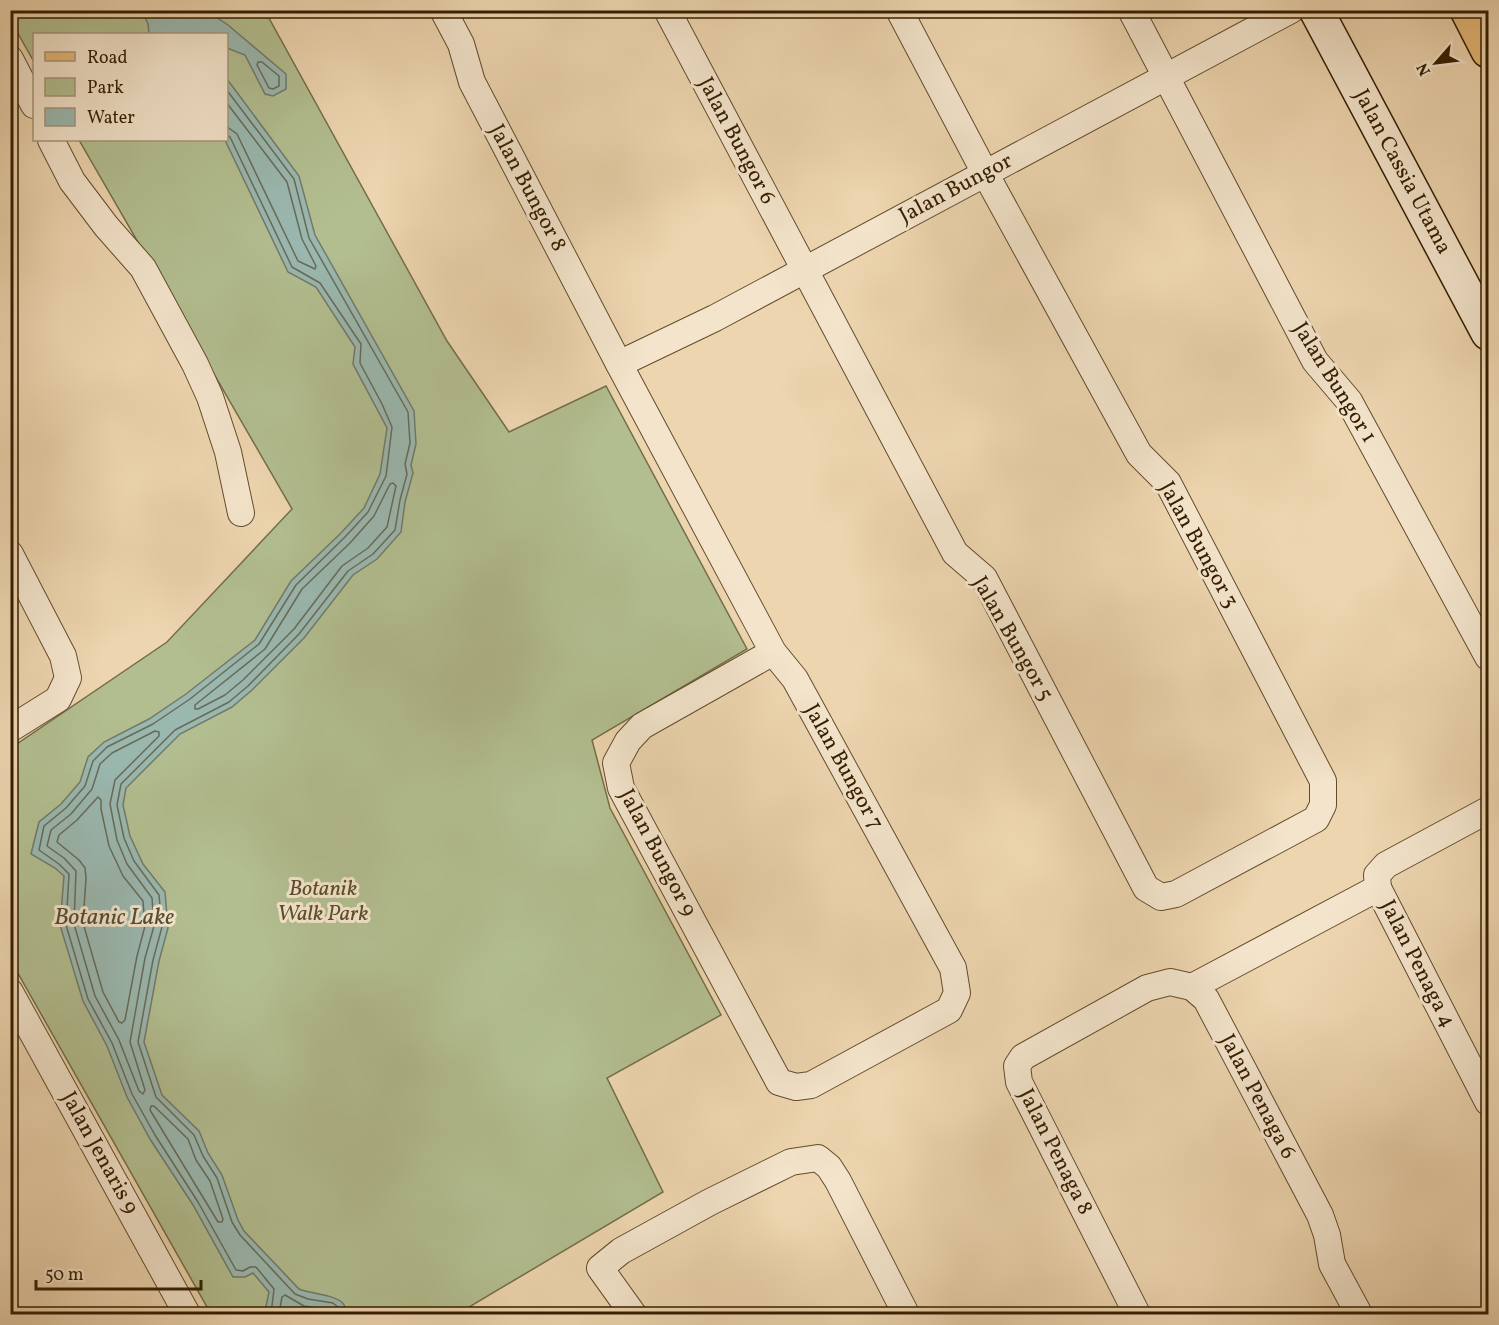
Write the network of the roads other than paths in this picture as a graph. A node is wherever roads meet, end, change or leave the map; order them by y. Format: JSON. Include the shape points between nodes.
{"nodes":[{"id":1,"x":443,"y":10,"type":"edge"},
{"id":2,"x":667,"y":10,"type":"edge"},
{"id":3,"x":899,"y":10,"type":"edge"},
{"id":4,"x":1131,"y":10,"type":"edge"},
{"id":5,"x":1291,"y":10,"type":"edge"},
{"id":6,"x":1316,"y":10,"type":"edge"},
{"id":7,"x":1467,"y":10,"type":"edge"},
{"id":8,"x":1488,"y":51,"type":"edge"},
{"id":9,"x":10,"y":58,"type":"edge"},
{"id":10,"x":1165,"y":77,"type":"junction"},
{"id":11,"x":33,"y":103,"type":"edge"},
{"id":12,"x":52,"y":141,"type":"edge"},
{"id":13,"x":985,"y":173,"type":"junction"},
{"id":14,"x":804,"y":270,"type":"junction"},
{"id":15,"x":1488,"y":333,"type":"edge"},
{"id":16,"x":619,"y":364,"type":"junction"},
{"id":17,"x":241,"y":513,"type":"dead end"},
{"id":18,"x":10,"y":554,"type":"edge"},
{"id":19,"x":773,"y":652,"type":"junction"},
{"id":20,"x":1488,"y":657,"type":"edge"},
{"id":21,"x":10,"y":729,"type":"edge"},
{"id":22,"x":1488,"y":810,"type":"edge"},
{"id":23,"x":1240,"y":860,"type":"joint"},
{"id":24,"x":1378,"y":888,"type":"junction"},
{"id":25,"x":1192,"y":987,"type":"junction"},
{"id":26,"x":10,"y":992,"type":"edge"},
{"id":27,"x":779,"y":1082,"type":"joint"},
{"id":28,"x":1488,"y":1102,"type":"edge"},
{"id":29,"x":187,"y":1314,"type":"edge"},
{"id":30,"x":633,"y":1314,"type":"edge"},
{"id":31,"x":906,"y":1314,"type":"edge"},
{"id":32,"x":1137,"y":1314,"type":"edge"},
{"id":33,"x":1359,"y":1314,"type":"edge"}],
"edges":[{"from":1,"to":16,"type":"street","name":"Jalan Bungor 8","via":[[461,44],[472,82]]},
{"from":2,"to":14,"type":"street","name":"Jalan Bungor 6"},
{"from":3,"to":13,"type":"street","name":"Jalan Bungor 3"},
{"from":4,"to":10,"type":"street","name":"Jalan Bungor 1"},
{"from":5,"to":10,"type":"street","name":"Jalan Bungor"},
{"from":6,"to":15,"type":"street","name":"Jalan Cassia Utama"},
{"from":7,"to":8,"type":"main road"},
{"from":9,"to":11,"type":"street"},
{"from":10,"to":13,"type":"street","name":"Jalan Bungor"},
{"from":10,"to":20,"type":"street","name":"Jalan Bungor 1","via":[[1315,361],[1349,401]]},
{"from":12,"to":17,"type":"street","via":[[72,181],[143,268],[195,364],[228,452]]},
{"from":13,"to":14,"type":"street","name":"Jalan Bungor"},
{"from":13,"to":23,"type":"street","name":"Jalan Bungor 3","via":[[1139,454],[1168,483],[1323,781],[1323,806],[1316,819]]},
{"from":14,"to":16,"type":"street","name":"Jalan Bungor"},
{"from":14,"to":23,"type":"street","name":"Jalan Bungor 5","via":[[955,553],[984,578],[1146,888],[1161,897],[1176,894]]},
{"from":16,"to":19,"type":"street","name":"Jalan Bungor 7"},
{"from":18,"to":21,"type":"street","via":[[63,656],[68,678],[58,699]]},
{"from":19,"to":27,"type":"street","name":"Jalan Bungor 9","via":[[642,726],[627,741],[616,763],[621,788]]},
{"from":19,"to":27,"type":"street","name":"Jalan Bungor 7","via":[[795,679],[953,968],[957,993],[949,1010],[811,1085],[796,1087]]},
{"from":22,"to":24,"type":"street","name":"Jalan Penaga 4","via":[[1386,865],[1377,875]]},
{"from":24,"to":25,"type":"street"},
{"from":24,"to":28,"type":"street","name":"Jalan Penaga 4"},
{"from":25,"to":32,"type":"street","name":"Jalan Penaga 8","via":[[1170,982],[1147,988],[1023,1057],[1017,1066],[1019,1082]]},
{"from":25,"to":33,"type":"street","name":"Jalan Penaga 6","via":[[1206,999],[1320,1215],[1332,1264]]},
{"from":26,"to":29,"type":"street","name":"Jalan Jenaris 9"},
{"from":30,"to":31,"type":"street","via":[[600,1268],[621,1251],[710,1202],[790,1162],[818,1158],[838,1181]]}]}
